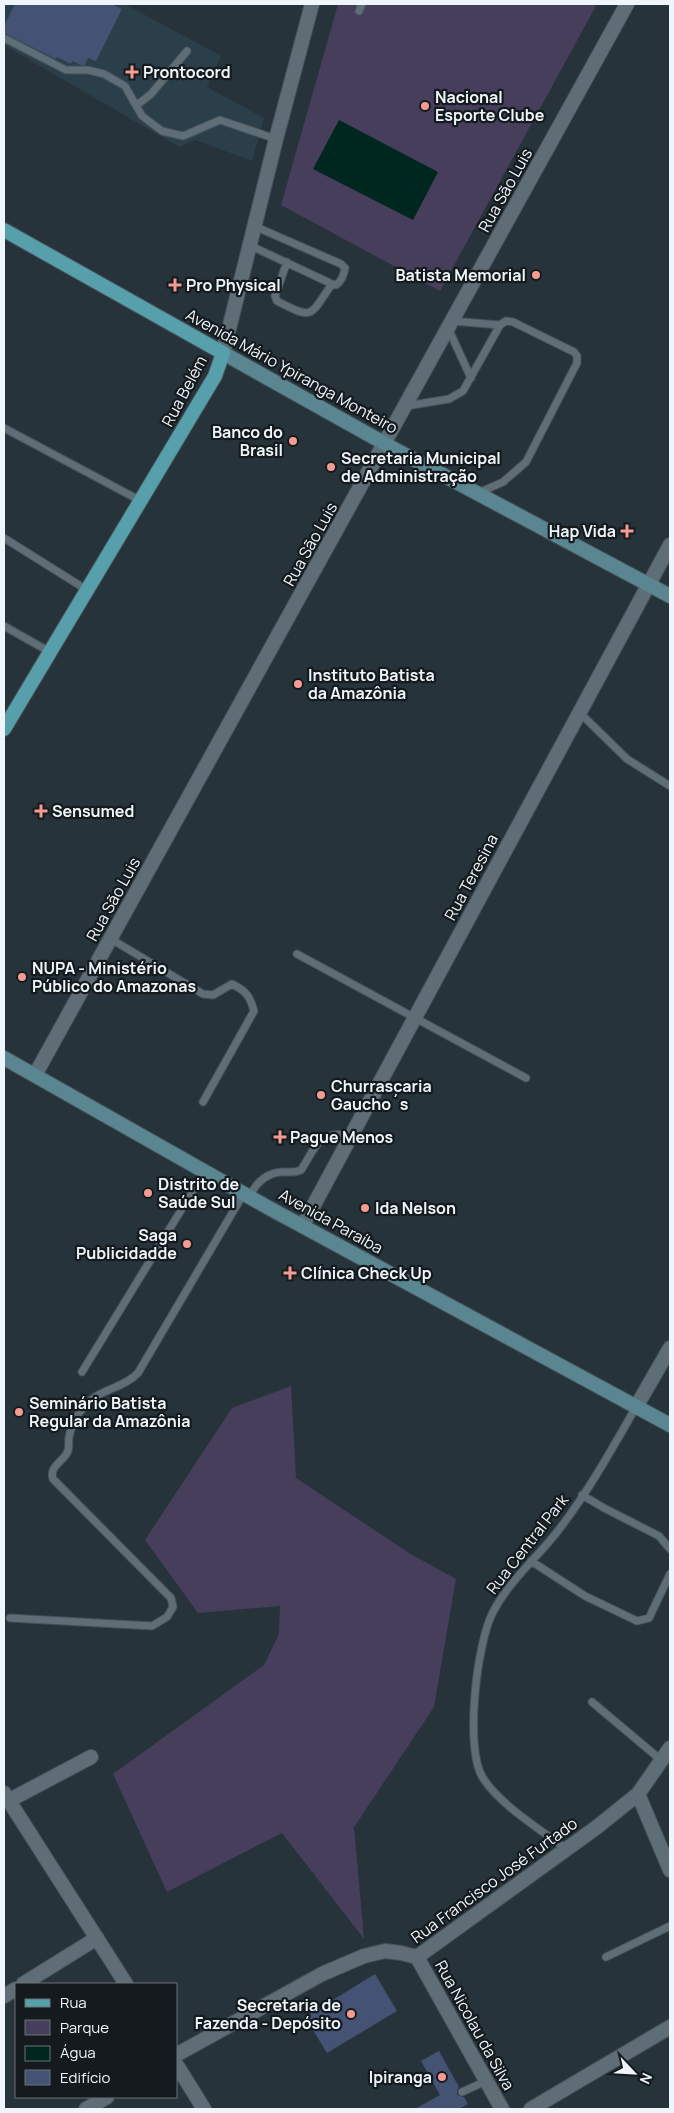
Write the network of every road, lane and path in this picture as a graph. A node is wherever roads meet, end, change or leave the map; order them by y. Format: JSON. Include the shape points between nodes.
{"nodes":[{"id":1,"x":312,"y":4,"type":"edge"},
{"id":2,"x":362,"y":4,"type":"edge"},
{"id":3,"x":623,"y":8,"type":"edge"},
{"id":4,"x":359,"y":11,"type":"dead end"},
{"id":5,"x":4,"y":38,"type":"edge"},
{"id":6,"x":187,"y":51,"type":"dead end"},
{"id":7,"x":137,"y":105,"type":"junction"},
{"id":8,"x":276,"y":139,"type":"junction"},
{"id":9,"x":254,"y":226,"type":"junction"},
{"id":10,"x":4,"y":230,"type":"edge"},
{"id":11,"x":248,"y":245,"type":"junction"},
{"id":12,"x":287,"y":262,"type":"junction"},
{"id":13,"x":332,"y":284,"type":"junction"},
{"id":14,"x":450,"y":325,"type":"junction"},
{"id":15,"x":500,"y":325,"type":"junction"},
{"id":16,"x":223,"y":353,"type":"junction"},
{"id":17,"x":471,"y":378,"type":"junction"},
{"id":18,"x":406,"y":406,"type":"junction"},
{"id":19,"x":4,"y":428,"type":"edge"},
{"id":20,"x":385,"y":444,"type":"junction"},
{"id":21,"x":477,"y":493,"type":"junction"},
{"id":22,"x":141,"y":500,"type":"junction"},
{"id":23,"x":4,"y":538,"type":"edge"},
{"id":24,"x":670,"y":545,"type":"edge"},
{"id":25,"x":649,"y":585,"type":"junction"},
{"id":26,"x":87,"y":590,"type":"junction"},
{"id":27,"x":670,"y":596,"type":"edge"},
{"id":28,"x":4,"y":626,"type":"edge"},
{"id":29,"x":50,"y":652,"type":"junction"},
{"id":30,"x":580,"y":713,"type":"junction"},
{"id":31,"x":4,"y":728,"type":"edge"},
{"id":32,"x":670,"y":786,"type":"edge"},
{"id":33,"x":111,"y":939,"type":"junction"},
{"id":34,"x":298,"y":954,"type":"dead end"},
{"id":35,"x":415,"y":1018,"type":"junction"},
{"id":36,"x":4,"y":1058,"type":"edge"},
{"id":37,"x":35,"y":1075,"type":"junction"},
{"id":38,"x":526,"y":1078,"type":"dead end"},
{"id":39,"x":203,"y":1102,"type":"dead end"},
{"id":40,"x":352,"y":1136,"type":"junction"},
{"id":41,"x":205,"y":1171,"type":"junction"},
{"id":42,"x":247,"y":1194,"type":"junction"},
{"id":43,"x":303,"y":1226,"type":"junction"},
{"id":44,"x":668,"y":1356,"type":"edge"},
{"id":45,"x":82,"y":1372,"type":"dead end"},
{"id":46,"x":636,"y":1408,"type":"junction"},
{"id":47,"x":670,"y":1425,"type":"edge"},
{"id":48,"x":582,"y":1495,"type":"junction"},
{"id":49,"x":670,"y":1550,"type":"edge"},
{"id":50,"x":531,"y":1561,"type":"junction"},
{"id":51,"x":670,"y":1574,"type":"edge"},
{"id":52,"x":10,"y":1618,"type":"dead end"},
{"id":53,"x":592,"y":1702,"type":"dead end"},
{"id":54,"x":670,"y":1748,"type":"edge"},
{"id":55,"x":91,"y":1758,"type":"dead end"},
{"id":56,"x":661,"y":1760,"type":"junction"},
{"id":57,"x":638,"y":1794,"type":"junction"},
{"id":58,"x":6,"y":1797,"type":"edge"},
{"id":59,"x":566,"y":1849,"type":"junction"},
{"id":60,"x":670,"y":1870,"type":"edge"},
{"id":61,"x":670,"y":1926,"type":"edge"},
{"id":62,"x":97,"y":1938,"type":"junction"},
{"id":63,"x":417,"y":1957,"type":"junction"},
{"id":64,"x":606,"y":1957,"type":"dead end"},
{"id":65,"x":25,"y":1983,"type":"edge"},
{"id":66,"x":125,"y":1983,"type":"edge"},
{"id":67,"x":15,"y":1989,"type":"edge"},
{"id":68,"x":4,"y":1996,"type":"edge"},
{"id":69,"x":670,"y":2026,"type":"edge"},
{"id":70,"x":178,"y":2054,"type":"edge"},
{"id":71,"x":178,"y":2067,"type":"edge"},
{"id":72,"x":486,"y":2080,"type":"junction"},
{"id":73,"x":462,"y":2092,"type":"dead end"},
{"id":74,"x":104,"y":2098,"type":"edge"},
{"id":75,"x":86,"y":2109,"type":"edge"},
{"id":76,"x":204,"y":2109,"type":"edge"},
{"id":77,"x":502,"y":2109,"type":"edge"},
{"id":78,"x":530,"y":2109,"type":"edge"}],
"edges":[{"from":1,"to":8,"type":"street","name":"Rua Belém"},
{"from":2,"to":4,"type":"lane"},
{"from":3,"to":14,"type":"street","name":"Rua São Luis"},
{"from":5,"to":7,"type":"lane","via":[[66,70],[104,74],[125,86]]},
{"from":6,"to":7,"type":"lane","via":[[151,94]]},
{"from":7,"to":8,"type":"lane","via":[[142,116],[162,131],[183,136],[220,120]]},
{"from":8,"to":9,"type":"street","name":"Rua Belém"},
{"from":9,"to":11,"type":"street","name":"Rua Belém"},
{"from":9,"to":13,"type":"lane","via":[[342,264],[345,268],[340,282]]},
{"from":10,"to":16,"type":"main road","name":"Avenida Mário Ypiranga Monteiro"},
{"from":11,"to":12,"type":"lane"},
{"from":11,"to":16,"type":"street","name":"Rua Belém"},
{"from":12,"to":13,"type":"lane"},
{"from":12,"to":13,"type":"lane","via":[[275,296],[277,301],[302,314],[314,310]]},
{"from":14,"to":15,"type":"lane"},
{"from":14,"to":17,"type":"lane"},
{"from":14,"to":18,"type":"street","name":"Rua São Luis"},
{"from":15,"to":17,"type":"lane"},
{"from":15,"to":21,"type":"lane","via":[[506,321],[513,322],[565,347],[574,352],[577,363],[526,462],[503,482]]},
{"from":16,"to":20,"type":"main road","name":"Avenida Mário Ypiranga Monteiro"},
{"from":16,"to":22,"type":"main road","name":"Rua Belém","via":[[215,376]]},
{"from":17,"to":18,"type":"lane","via":[[463,391],[449,399]]},
{"from":18,"to":20,"type":"street","name":"Rua São Luis"},
{"from":19,"to":22,"type":"lane"},
{"from":20,"to":21,"type":"main road","name":"Avenida Mário Ypiranga Monteiro"},
{"from":20,"to":33,"type":"street","name":"Rua São Luis"},
{"from":21,"to":25,"type":"main road","name":"Avenida Mário Ypiranga Monteiro"},
{"from":22,"to":26,"type":"main road","name":"Rua Belém"},
{"from":23,"to":26,"type":"lane"},
{"from":24,"to":25,"type":"street","name":"Rua Teresina"},
{"from":25,"to":27,"type":"main road","name":"Avenida Mário Ypiranga Monteiro"},
{"from":25,"to":30,"type":"street","name":"Rua Teresina"},
{"from":26,"to":29,"type":"main road","name":"Rua Belém"},
{"from":28,"to":29,"type":"lane"},
{"from":29,"to":31,"type":"main road","name":"Rua Belém"},
{"from":30,"to":32,"type":"lane","via":[[627,759]]},
{"from":30,"to":35,"type":"street","name":"Rua Teresina"},
{"from":33,"to":37,"type":"street","name":"Rua São Luis"},
{"from":33,"to":39,"type":"lane","via":[[203,994],[213,995],[232,984],[251,998],[254,1011]]},
{"from":34,"to":35,"type":"lane"},
{"from":35,"to":38,"type":"lane"},
{"from":35,"to":40,"type":"street","name":"Rua Teresina"},
{"from":36,"to":37,"type":"main road","name":"Avenida Paraíba"},
{"from":37,"to":41,"type":"main road","name":"Avenida Paraíba"},
{"from":40,"to":42,"type":"lane","via":[[322,1139],[301,1170],[271,1174]]},
{"from":40,"to":43,"type":"street","name":"Rua Teresina"},
{"from":41,"to":42,"type":"main road","name":"Avenida Paraíba"},
{"from":41,"to":45,"type":"lane"},
{"from":42,"to":43,"type":"main road","name":"Avenida Paraíba"},
{"from":42,"to":52,"type":"lane","via":[[138,1373],[86,1404],[71,1430],[67,1454],[51,1474],[171,1598],[173,1606],[167,1617],[152,1626]]},
{"from":43,"to":46,"type":"main road","name":"Avenida Paraíba"},
{"from":44,"to":46,"type":"street"},
{"from":46,"to":47,"type":"main road","name":"Avenida Paraíba"},
{"from":46,"to":48,"type":"lane","name":"Rua Central Park"},
{"from":48,"to":49,"type":"lane","via":[[659,1536]]},
{"from":48,"to":50,"type":"lane","name":"Rua Central Park","via":[[557,1532]]},
{"from":50,"to":51,"type":"lane","via":[[585,1596],[637,1621],[650,1618]]},
{"from":50,"to":59,"type":"lane","name":"Rua Central Park","via":[[504,1593],[484,1636],[477,1672],[472,1742],[481,1776],[494,1793]]},
{"from":53,"to":56,"type":"lane"},
{"from":54,"to":56,"type":"street","name":"Rua Francisco José Furtado"},
{"from":55,"to":58,"type":"street"},
{"from":56,"to":57,"type":"street","name":"Rua Francisco José Furtado"},
{"from":57,"to":59,"type":"street","name":"Rua Francisco José Furtado"},
{"from":57,"to":60,"type":"street"},
{"from":58,"to":62,"type":"street"},
{"from":59,"to":63,"type":"street","name":"Rua Francisco José Furtado"},
{"from":61,"to":64,"type":"lane"},
{"from":62,"to":65,"type":"street"},
{"from":62,"to":66,"type":"street"},
{"from":63,"to":70,"type":"street","name":"Rua Francisco José Furtado","via":[[385,1951],[364,1956],[322,1974]]},
{"from":63,"to":72,"type":"street","name":"Rua Nicolau da Silva"},
{"from":67,"to":68,"type":"street"},
{"from":69,"to":78,"type":"street"},
{"from":71,"to":76,"type":"street"},
{"from":72,"to":73,"type":"lane"},
{"from":72,"to":77,"type":"street","name":"Rua Nicolau da Silva"},
{"from":74,"to":75,"type":"street"}]}
